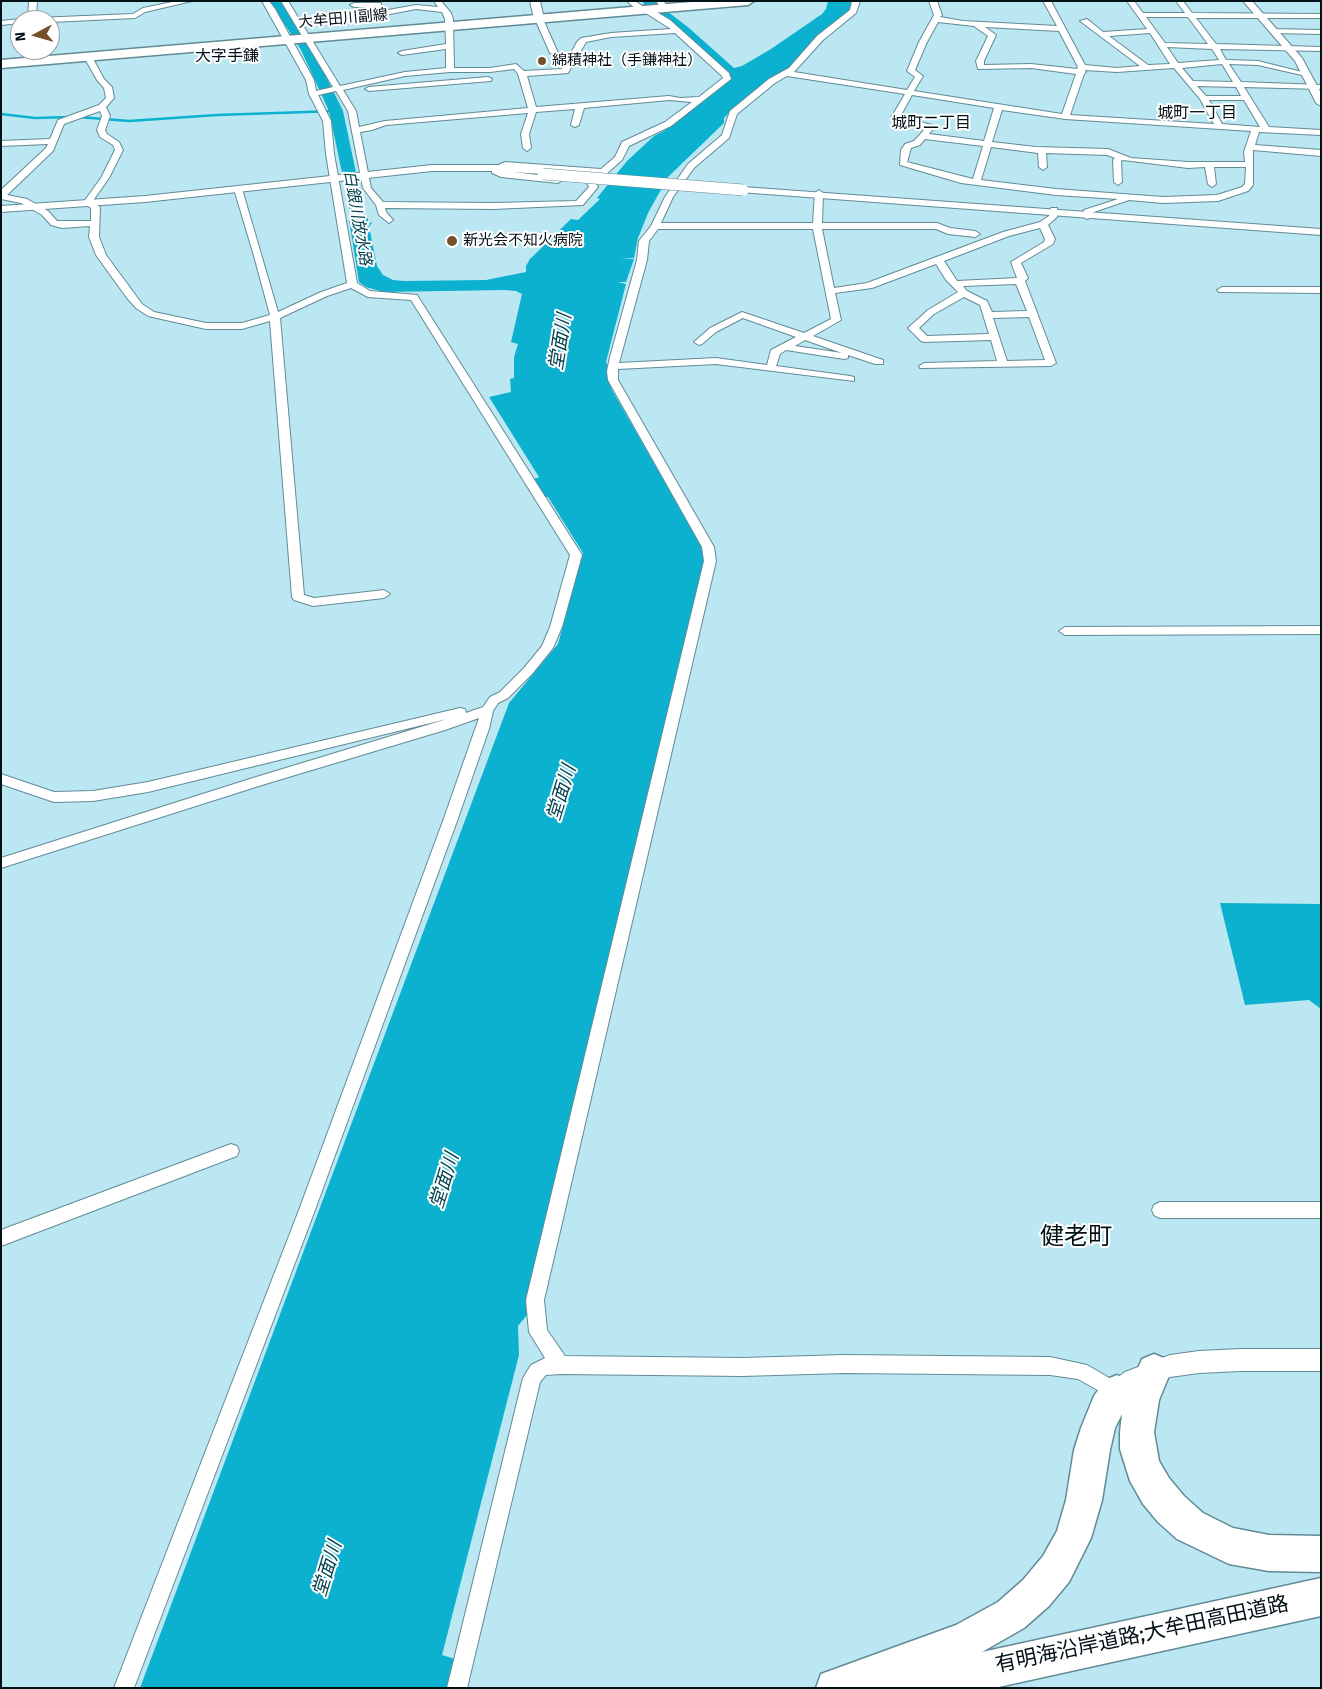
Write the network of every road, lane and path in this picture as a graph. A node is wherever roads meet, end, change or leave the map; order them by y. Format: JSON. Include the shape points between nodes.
{"nodes":[{"id":1,"x":189,"y":1,"type":"edge"},
{"id":2,"x":265,"y":1,"type":"edge"},
{"id":3,"x":284,"y":1,"type":"edge"},
{"id":4,"x":438,"y":1,"type":"edge"},
{"id":5,"x":535,"y":1,"type":"edge"},
{"id":6,"x":630,"y":1,"type":"edge"},
{"id":7,"x":748,"y":1,"type":"edge"},
{"id":8,"x":856,"y":1,"type":"edge"},
{"id":9,"x":933,"y":1,"type":"edge"},
{"id":10,"x":1046,"y":1,"type":"edge"},
{"id":11,"x":1130,"y":1,"type":"edge"},
{"id":12,"x":1179,"y":1,"type":"edge"},
{"id":13,"x":1247,"y":1,"type":"edge"},
{"id":14,"x":354,"y":5,"type":"dead end"},
{"id":15,"x":662,"y":5,"type":"edge"},
{"id":16,"x":445,"y":10,"type":"junction"},
{"id":17,"x":645,"y":10,"type":"junction"},
{"id":18,"x":1141,"y":15,"type":"junction"},
{"id":19,"x":1190,"y":15,"type":"junction"},
{"id":20,"x":1260,"y":16,"type":"junction"},
{"id":21,"x":1321,"y":16,"type":"edge"},
{"id":22,"x":60,"y":19,"type":"edge"},
{"id":23,"x":539,"y":19,"type":"junction"},
{"id":24,"x":936,"y":19,"type":"junction"},
{"id":25,"x":1084,"y":21,"type":"dead end"},
{"id":26,"x":976,"y":24,"type":"junction"},
{"id":27,"x":449,"y":26,"type":"junction"},
{"id":28,"x":1062,"y":29,"type":"junction"},
{"id":29,"x":678,"y":31,"type":"junction"},
{"id":30,"x":1153,"y":31,"type":"junction"},
{"id":31,"x":1273,"y":31,"type":"junction"},
{"id":32,"x":1321,"y":32,"type":"edge"},
{"id":33,"x":1102,"y":34,"type":"junction"},
{"id":34,"x":307,"y":38,"type":"junction"},
{"id":35,"x":289,"y":40,"type":"junction"},
{"id":36,"x":1163,"y":44,"type":"junction"},
{"id":37,"x":450,"y":46,"type":"junction"},
{"id":38,"x":1214,"y":46,"type":"junction"},
{"id":39,"x":1289,"y":48,"type":"junction"},
{"id":40,"x":1321,"y":50,"type":"edge"},
{"id":41,"x":402,"y":53,"type":"dead end"},
{"id":42,"x":554,"y":53,"type":"dead end"},
{"id":43,"x":88,"y":57,"type":"junction"},
{"id":44,"x":1224,"y":62,"type":"junction"},
{"id":45,"x":1,"y":64,"type":"edge"},
{"id":46,"x":1145,"y":66,"type":"junction"},
{"id":47,"x":1176,"y":66,"type":"junction"},
{"id":48,"x":1082,"y":69,"type":"junction"},
{"id":49,"x":450,"y":70,"type":"junction"},
{"id":50,"x":784,"y":73,"type":"junction"},
{"id":51,"x":522,"y":74,"type":"junction"},
{"id":52,"x":1306,"y":74,"type":"junction"},
{"id":53,"x":488,"y":79,"type":"dead end"},
{"id":54,"x":1190,"y":82,"type":"junction"},
{"id":55,"x":1238,"y":84,"type":"junction"},
{"id":56,"x":1317,"y":87,"type":"edge"},
{"id":57,"x":337,"y":90,"type":"junction"},
{"id":58,"x":315,"y":93,"type":"junction"},
{"id":59,"x":909,"y":93,"type":"junction"},
{"id":60,"x":1204,"y":98,"type":"junction"},
{"id":61,"x":1246,"y":98,"type":"junction"},
{"id":62,"x":701,"y":99,"type":"junction"},
{"id":63,"x":1321,"y":103,"type":"edge"},
{"id":64,"x":580,"y":106,"type":"junction"},
{"id":65,"x":999,"y":106,"type":"junction"},
{"id":66,"x":102,"y":107,"type":"junction"},
{"id":67,"x":533,"y":110,"type":"junction"},
{"id":68,"x":1065,"y":117,"type":"junction"},
{"id":69,"x":575,"y":125,"type":"dead end"},
{"id":70,"x":1219,"y":126,"type":"junction"},
{"id":71,"x":1256,"y":129,"type":"junction"},
{"id":72,"x":1266,"y":129,"type":"junction"},
{"id":73,"x":355,"y":130,"type":"junction"},
{"id":74,"x":1321,"y":133,"type":"edge"},
{"id":75,"x":924,"y":136,"type":"junction"},
{"id":76,"x":54,"y":141,"type":"junction"},
{"id":77,"x":1,"y":144,"type":"edge"},
{"id":78,"x":988,"y":145,"type":"junction"},
{"id":79,"x":1250,"y":147,"type":"junction"},
{"id":80,"x":527,"y":148,"type":"dead end"},
{"id":81,"x":1042,"y":150,"type":"junction"},
{"id":82,"x":1321,"y":153,"type":"edge"},
{"id":83,"x":1123,"y":157,"type":"junction"},
{"id":84,"x":1250,"y":164,"type":"junction"},
{"id":85,"x":1209,"y":165,"type":"junction"},
{"id":86,"x":1043,"y":166,"type":"dead end"},
{"id":87,"x":495,"y":169,"type":"junction"},
{"id":88,"x":603,"y":172,"type":"junction"},
{"id":89,"x":363,"y":177,"type":"junction"},
{"id":90,"x":334,"y":180,"type":"junction"},
{"id":91,"x":976,"y":182,"type":"junction"},
{"id":92,"x":1118,"y":182,"type":"dead end"},
{"id":93,"x":591,"y":183,"type":"junction"},
{"id":94,"x":1212,"y":184,"type":"dead end"},
{"id":95,"x":238,"y":191,"type":"junction"},
{"id":96,"x":819,"y":194,"type":"junction"},
{"id":97,"x":1,"y":195,"type":"edge"},
{"id":98,"x":1131,"y":198,"type":"junction"},
{"id":99,"x":92,"y":205,"type":"junction"},
{"id":100,"x":380,"y":205,"type":"junction"},
{"id":101,"x":1,"y":209,"type":"edge"},
{"id":102,"x":37,"y":209,"type":"junction"},
{"id":103,"x":1054,"y":212,"type":"junction"},
{"id":104,"x":1,"y":213,"type":"edge"},
{"id":105,"x":1087,"y":214,"type":"junction"},
{"id":106,"x":389,"y":220,"type":"dead end"},
{"id":107,"x":94,"y":223,"type":"junction"},
{"id":108,"x":1043,"y":224,"type":"junction"},
{"id":109,"x":655,"y":226,"type":"junction"},
{"id":110,"x":817,"y":226,"type":"junction"},
{"id":111,"x":1321,"y":230,"type":"edge"},
{"id":112,"x":974,"y":234,"type":"dead end"},
{"id":113,"x":938,"y":259,"type":"junction"},
{"id":114,"x":1020,"y":281,"type":"junction"},
{"id":115,"x":352,"y":284,"type":"junction"},
{"id":116,"x":954,"y":284,"type":"junction"},
{"id":117,"x":1222,"y":290,"type":"dead end"},
{"id":118,"x":1321,"y":290,"type":"edge"},
{"id":119,"x":829,"y":291,"type":"junction"},
{"id":120,"x":964,"y":293,"type":"junction"},
{"id":121,"x":1034,"y":314,"type":"junction"},
{"id":122,"x":988,"y":315,"type":"junction"},
{"id":123,"x":275,"y":317,"type":"junction"},
{"id":124,"x":803,"y":336,"type":"junction"},
{"id":125,"x":994,"y":337,"type":"junction"},
{"id":126,"x":700,"y":342,"type":"dead end"},
{"id":127,"x":784,"y":347,"type":"junction"},
{"id":128,"x":1003,"y":364,"type":"junction"},
{"id":129,"x":613,"y":366,"type":"junction"},
{"id":130,"x":924,"y":366,"type":"dead end"},
{"id":131,"x":771,"y":367,"type":"junction"},
{"id":132,"x":850,"y":379,"type":"dead end"},
{"id":133,"x":384,"y":594,"type":"dead end"},
{"id":134,"x":1321,"y":630,"type":"edge"},
{"id":135,"x":1065,"y":631,"type":"dead end"},
{"id":136,"x":487,"y":710,"type":"junction"},
{"id":137,"x":1,"y":780,"type":"edge"},
{"id":138,"x":1,"y":862,"type":"edge"},
{"id":139,"x":231,"y":1151,"type":"dead end"},
{"id":140,"x":1160,"y":1210,"type":"dead end"},
{"id":141,"x":1321,"y":1210,"type":"edge"},
{"id":142,"x":1,"y":1238,"type":"edge"},
{"id":143,"x":1321,"y":1360,"type":"edge"},
{"id":144,"x":562,"y":1365,"type":"junction"},
{"id":145,"x":1154,"y":1371,"type":"joint"},
{"id":146,"x":1129,"y":1399,"type":"junction"},
{"id":147,"x":1321,"y":1554,"type":"edge"},
{"id":148,"x":1321,"y":1597,"type":"edge"},
{"id":149,"x":1321,"y":1616,"type":"edge"},
{"id":150,"x":974,"y":1672,"type":"junction"},
{"id":151,"x":124,"y":1688,"type":"edge"},
{"id":152,"x":457,"y":1688,"type":"edge"},
{"id":153,"x":836,"y":1688,"type":"edge"},
{"id":154,"x":905,"y":1688,"type":"edge"}],
"edges":[{"from":1,"to":22,"type":"street","via":[[144,10],[135,16]]},
{"from":2,"to":35,"type":"street"},
{"from":3,"to":34,"type":"street"},
{"from":4,"to":16,"type":"street"},
{"from":5,"to":23,"type":"main road"},
{"from":6,"to":17,"type":"street"},
{"from":7,"to":15,"type":"main road","name":"大牟田川副線"},
{"from":8,"to":50,"type":"street","via":[[852,11],[820,38],[792,70]]},
{"from":9,"to":24,"type":"street","via":[[938,14]]},
{"from":10,"to":28,"type":"street"},
{"from":11,"to":18,"type":"street"},
{"from":12,"to":19,"type":"street"},
{"from":13,"to":20,"type":"street"},
{"from":14,"to":16,"type":"street","via":[[370,5],[374,15],[416,7]]},
{"from":15,"to":17,"type":"main road","name":"大牟田川副線"},
{"from":16,"to":27,"type":"street"},
{"from":17,"to":23,"type":"main road","name":"大牟田川副線"},
{"from":17,"to":29,"type":"street"},
{"from":18,"to":19,"type":"street"},
{"from":18,"to":30,"type":"street"},
{"from":19,"to":20,"type":"street"},
{"from":19,"to":38,"type":"street"},
{"from":20,"to":21,"type":"street"},
{"from":20,"to":31,"type":"street"},
{"from":23,"to":27,"type":"main road","name":"大牟田川副線"},
{"from":23,"to":42,"type":"street"},
{"from":24,"to":26,"type":"street"},
{"from":24,"to":59,"type":"street","via":[[910,71],[919,76]]},
{"from":25,"to":33,"type":"street"},
{"from":26,"to":28,"type":"street"},
{"from":26,"to":48,"type":"street","via":[[992,34],[980,61],[981,67]]},
{"from":27,"to":34,"type":"main road","name":"大牟田川副線"},
{"from":27,"to":37,"type":"street"},
{"from":28,"to":48,"type":"street"},
{"from":29,"to":51,"type":"street","via":[[620,34],[584,40],[565,71]]},
{"from":29,"to":62,"type":"street","via":[[726,75],[727,79]]},
{"from":30,"to":33,"type":"street"},
{"from":30,"to":36,"type":"street"},
{"from":31,"to":32,"type":"street"},
{"from":31,"to":39,"type":"street"},
{"from":33,"to":46,"type":"street"},
{"from":34,"to":35,"type":"main road","name":"大牟田川副線"},
{"from":34,"to":57,"type":"street"},
{"from":35,"to":43,"type":"main road","name":"大牟田川副線"},
{"from":35,"to":58,"type":"street"},
{"from":36,"to":38,"type":"street"},
{"from":36,"to":47,"type":"street"},
{"from":37,"to":41,"type":"street"},
{"from":37,"to":49,"type":"street"},
{"from":38,"to":39,"type":"street"},
{"from":38,"to":44,"type":"street"},
{"from":39,"to":40,"type":"street"},
{"from":39,"to":52,"type":"street"},
{"from":43,"to":45,"type":"main road","name":"大牟田川副線"},
{"from":43,"to":66,"type":"street","via":[[108,87],[110,98]]},
{"from":44,"to":47,"type":"street"},
{"from":44,"to":52,"type":"street","via":[[1258,63]]},
{"from":44,"to":55,"type":"street"},
{"from":46,"to":47,"type":"street"},
{"from":46,"to":48,"type":"street","via":[[1117,70]]},
{"from":47,"to":54,"type":"street"},
{"from":48,"to":68,"type":"street"},
{"from":49,"to":51,"type":"street","via":[[516,66]]},
{"from":49,"to":57,"type":"street","via":[[405,74]]},
{"from":50,"to":59,"type":"street"},
{"from":50,"to":109,"type":"street","via":[[733,113],[726,136],[691,166],[669,196]]},
{"from":51,"to":67,"type":"street"},
{"from":52,"to":56,"type":"street"},
{"from":53,"to":57,"type":"street"},
{"from":54,"to":55,"type":"street"},
{"from":54,"to":60,"type":"street"},
{"from":55,"to":56,"type":"street"},
{"from":55,"to":61,"type":"street"},
{"from":56,"to":63,"type":"street"},
{"from":57,"to":58,"type":"street"},
{"from":57,"to":73,"type":"street","via":[[352,111]]},
{"from":58,"to":90,"type":"street","via":[[327,121]]},
{"from":59,"to":65,"type":"street"},
{"from":59,"to":75,"type":"street","via":[[894,118],[929,127]]},
{"from":60,"to":61,"type":"street"},
{"from":60,"to":70,"type":"street"},
{"from":61,"to":72,"type":"street"},
{"from":62,"to":64,"type":"street","via":[[669,98]]},
{"from":62,"to":88,"type":"street","via":[[668,124],[625,144],[619,158]]},
{"from":64,"to":67,"type":"street"},
{"from":64,"to":69,"type":"street"},
{"from":65,"to":68,"type":"street"},
{"from":65,"to":78,"type":"street"},
{"from":66,"to":76,"type":"street","via":[[61,122]]},
{"from":66,"to":99,"type":"street","via":[[106,116],[101,130],[119,150]]},
{"from":67,"to":73,"type":"street","via":[[385,123]]},
{"from":67,"to":80,"type":"street","via":[[525,134]]},
{"from":68,"to":70,"type":"street"},
{"from":70,"to":71,"type":"street"},
{"from":71,"to":72,"type":"street"},
{"from":71,"to":79,"type":"street"},
{"from":72,"to":74,"type":"street"},
{"from":73,"to":89,"type":"street"},
{"from":75,"to":78,"type":"street"},
{"from":75,"to":91,"type":"street","via":[[908,146],[903,163]]},
{"from":76,"to":77,"type":"street"},
{"from":76,"to":97,"type":"street","via":[[50,149]]},
{"from":78,"to":81,"type":"street"},
{"from":78,"to":91,"type":"street"},
{"from":79,"to":82,"type":"street"},
{"from":79,"to":84,"type":"street"},
{"from":81,"to":83,"type":"street","via":[[1108,152]]},
{"from":81,"to":86,"type":"street"},
{"from":83,"to":85,"type":"street"},
{"from":83,"to":92,"type":"street","via":[[1117,160]]},
{"from":84,"to":85,"type":"street"},
{"from":84,"to":98,"type":"street","via":[[1249,185],[1218,198]]},
{"from":85,"to":94,"type":"street"},
{"from":87,"to":88,"type":"street","via":[[505,165]]},
{"from":87,"to":89,"type":"street"},
{"from":87,"to":93,"type":"street","via":[[501,174]]},
{"from":87,"to":96,"type":"street","bridge":true},
{"from":88,"to":93,"type":"street"},
{"from":89,"to":90,"type":"street"},
{"from":89,"to":100,"type":"street"},
{"from":90,"to":95,"type":"street"},
{"from":90,"to":115,"type":"street"},
{"from":91,"to":98,"type":"street"},
{"from":93,"to":100,"type":"street","via":[[594,187],[576,204]]},
{"from":95,"to":99,"type":"street"},
{"from":95,"to":123,"type":"street"},
{"from":96,"to":103,"type":"street"},
{"from":96,"to":110,"type":"street"},
{"from":97,"to":102,"type":"street","via":[[24,201]]},
{"from":98,"to":105,"type":"street"},
{"from":99,"to":102,"type":"street"},
{"from":99,"to":107,"type":"street"},
{"from":100,"to":106,"type":"street","via":[[382,214]]},
{"from":101,"to":102,"type":"street"},
{"from":102,"to":104,"type":"street"},
{"from":102,"to":107,"type":"street","via":[[54,224]]},
{"from":103,"to":105,"type":"street"},
{"from":103,"to":108,"type":"street","via":[[1053,217]]},
{"from":105,"to":111,"type":"street"},
{"from":107,"to":123,"type":"street","via":[[94,237],[101,255],[130,296],[151,314],[180,322],[226,327]]},
{"from":108,"to":113,"type":"street"},
{"from":108,"to":114,"type":"street","via":[[1050,240],[1016,262],[1022,278]]},
{"from":109,"to":110,"type":"street"},
{"from":109,"to":129,"type":"street","via":[[644,241],[642,260]]},
{"from":110,"to":112,"type":"street","via":[[937,226],[948,232]]},
{"from":110,"to":119,"type":"street"},
{"from":113,"to":116,"type":"street"},
{"from":113,"to":119,"type":"street","via":[[869,286]]},
{"from":114,"to":116,"type":"street"},
{"from":114,"to":121,"type":"street"},
{"from":115,"to":123,"type":"street"},
{"from":115,"to":136,"type":"street","via":[[368,294],[414,297],[575,551],[556,627],[547,648]]},
{"from":116,"to":120,"type":"street"},
{"from":117,"to":118,"type":"street"},
{"from":119,"to":124,"type":"street","via":[[836,320]]},
{"from":120,"to":122,"type":"street","via":[[984,303]]},
{"from":120,"to":125,"type":"street","via":[[931,312],[913,328],[924,338]]},
{"from":121,"to":122,"type":"street"},
{"from":121,"to":128,"type":"street","via":[[1051,363]]},
{"from":122,"to":125,"type":"street"},
{"from":123,"to":133,"type":"street","via":[[298,597],[313,602]]},
{"from":124,"to":126,"type":"street","via":[[742,315],[713,330]]},
{"from":124,"to":127,"type":"street"},
{"from":124,"to":127,"type":"street","via":[[879,362]]},
{"from":125,"to":128,"type":"street"},
{"from":127,"to":131,"type":"street","via":[[776,352]]},
{"from":128,"to":130,"type":"street"},
{"from":129,"to":131,"type":"street","via":[[686,361]]},
{"from":129,"to":144,"type":"street","via":[[613,380],[708,547],[710,561],[536,1292],[538,1332]]},
{"from":131,"to":132,"type":"street"},
{"from":134,"to":135,"type":"street"},
{"from":136,"to":137,"type":"street","via":[[467,710],[148,787],[93,796],[54,797]]},
{"from":136,"to":138,"type":"street"},
{"from":136,"to":151,"type":"street","via":[[450,821],[310,1201]]},
{"from":139,"to":142,"type":"street"},
{"from":140,"to":141,"type":"street"},
{"from":143,"to":145,"type":"street","via":[[1199,1362]]},
{"from":144,"to":146,"type":"street","via":[[1050,1366],[1081,1371]]},
{"from":144,"to":152,"type":"street","via":[[544,1367],[532,1378]]},
{"from":145,"to":146,"type":"highway"},
{"from":146,"to":147,"type":"highway","via":[[1143,1468],[1166,1503],[1190,1526],[1229,1546],[1247,1550]]},
{"from":146,"to":153,"type":"highway","via":[[1106,1408],[1092,1450],[1084,1500],[1073,1538],[1056,1569],[1036,1593],[1011,1615],[966,1640]]},
{"from":148,"to":150,"type":"highway","name":"有明海沿岸道路;大牟田高田道路"},
{"from":149,"to":150,"type":"highway","via":[[1064,1662]]},
{"from":150,"to":154,"type":"highway","name":"有明海沿岸道路;大牟田高田道路"}]}
